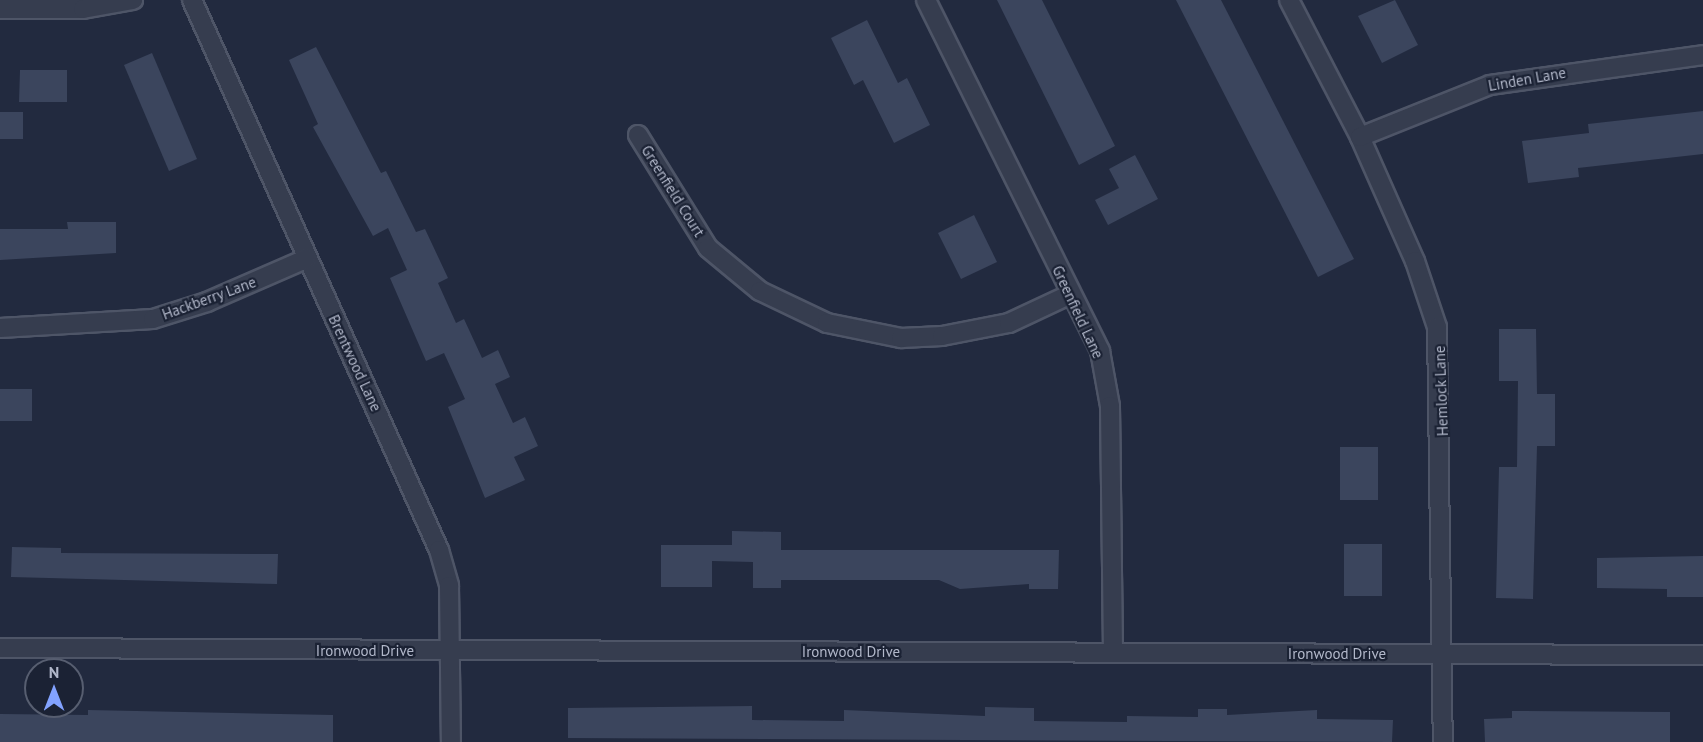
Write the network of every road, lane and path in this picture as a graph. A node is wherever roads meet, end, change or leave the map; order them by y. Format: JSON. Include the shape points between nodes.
{"nodes":[{"id":1,"x":133,"y":0,"type":"edge"},
{"id":2,"x":192,"y":0,"type":"edge"},
{"id":3,"x":926,"y":0,"type":"edge"},
{"id":4,"x":1289,"y":0,"type":"edge"},
{"id":5,"x":0,"y":9,"type":"edge"},
{"id":6,"x":1703,"y":55,"type":"edge"},
{"id":7,"x":638,"y":135,"type":"dead end"},
{"id":8,"x":1360,"y":137,"type":"junction"},
{"id":9,"x":306,"y":259,"type":"junction"},
{"id":10,"x":1071,"y":294,"type":"junction"},
{"id":11,"x":0,"y":328,"type":"edge"},
{"id":12,"x":0,"y":648,"type":"edge"},
{"id":13,"x":450,"y":652,"type":"junction"},
{"id":14,"x":1113,"y":653,"type":"junction"},
{"id":15,"x":1444,"y":655,"type":"junction"},
{"id":16,"x":1703,"y":655,"type":"edge"},
{"id":17,"x":451,"y":742,"type":"edge"},
{"id":18,"x":1443,"y":742,"type":"edge"}],
"edges":[{"from":1,"to":5,"type":"street","via":[[82,9]]},
{"from":2,"to":9,"type":"street","name":"Brentwood Lane"},
{"from":3,"to":10,"type":"street","name":"Greenfield Lane"},
{"from":4,"to":8,"type":"street","name":"Hemlock Lane"},
{"from":6,"to":8,"type":"street","name":"Linden Lane","via":[[1490,85]]},
{"from":7,"to":10,"type":"street","name":"Greenfield Court","via":[[715,255],[760,291],[827,323],[901,338],[942,336],[1009,323]]},
{"from":8,"to":15,"type":"street","name":"Hemlock Lane","via":[[1415,261],[1437,327]]},
{"from":9,"to":11,"type":"street","name":"Hackberry Lane","via":[[207,302],[153,319]]},
{"from":9,"to":13,"type":"street","name":"Brentwood Lane","via":[[439,550],[449,586]]},
{"from":10,"to":14,"type":"street","name":"Greenfield Lane","via":[[1100,351],[1110,406]]},
{"from":12,"to":13,"type":"street","name":"Ironwood Drive"},
{"from":13,"to":14,"type":"street","name":"Ironwood Drive"},
{"from":13,"to":17,"type":"street","name":"Brentwood Lane"},
{"from":14,"to":15,"type":"street","name":"Ironwood Drive"},
{"from":15,"to":16,"type":"street","name":"Ironwood Drive"},
{"from":15,"to":18,"type":"street","name":"Hemlock Lane"}]}
